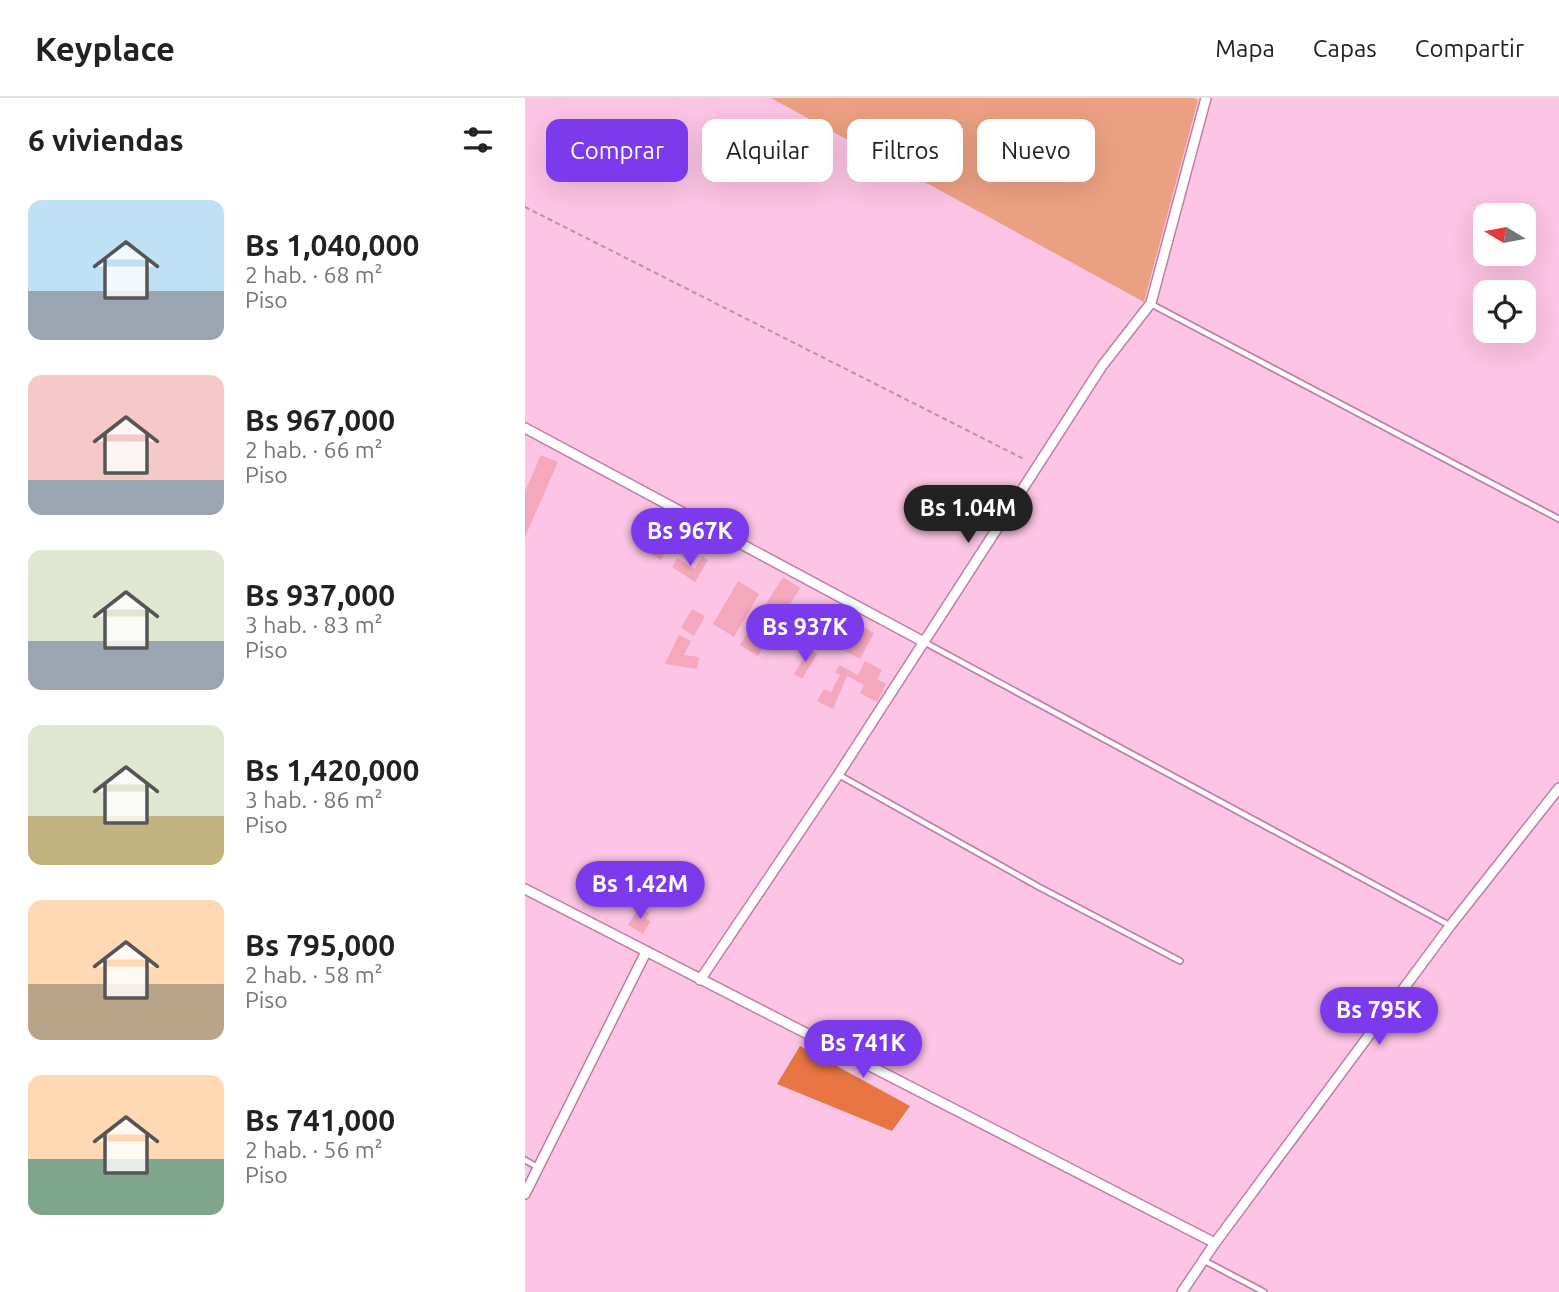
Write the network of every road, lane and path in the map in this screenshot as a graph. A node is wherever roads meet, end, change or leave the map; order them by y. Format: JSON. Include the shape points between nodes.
{"nodes":[{"id":1,"x":1206,"y":98,"type":"edge"},
{"id":2,"x":525,"y":207,"type":"edge"},
{"id":3,"x":1151,"y":303,"type":"junction"},
{"id":4,"x":525,"y":428,"type":"edge"},
{"id":5,"x":1024,"y":460,"type":"dead end"},
{"id":6,"x":1559,"y":519,"type":"edge"},
{"id":7,"x":924,"y":642,"type":"junction"},
{"id":8,"x":838,"y":775,"type":"junction"},
{"id":9,"x":1559,"y":788,"type":"edge"},
{"id":10,"x":525,"y":889,"type":"edge"},
{"id":11,"x":1450,"y":926,"type":"junction"},
{"id":12,"x":646,"y":952,"type":"junction"},
{"id":13,"x":1180,"y":961,"type":"dead end"},
{"id":14,"x":699,"y":980,"type":"junction"},
{"id":15,"x":525,"y":1160,"type":"edge"},
{"id":16,"x":538,"y":1167,"type":"junction"},
{"id":17,"x":525,"y":1194,"type":"edge"},
{"id":18,"x":1215,"y":1243,"type":"junction"},
{"id":19,"x":1205,"y":1261,"type":"junction"},
{"id":20,"x":1182,"y":1292,"type":"edge"},
{"id":21,"x":1264,"y":1292,"type":"edge"}],
"edges":[{"from":1,"to":3,"type":"street"},
{"from":2,"to":5,"type":"path"},
{"from":3,"to":6,"type":"lane"},
{"from":3,"to":7,"type":"street","via":[[1102,366]]},
{"from":4,"to":7,"type":"street"},
{"from":7,"to":8,"type":"street"},
{"from":7,"to":11,"type":"lane"},
{"from":8,"to":13,"type":"lane"},
{"from":8,"to":14,"type":"street"},
{"from":9,"to":11,"type":"street"},
{"from":10,"to":12,"type":"street"},
{"from":11,"to":18,"type":"street"},
{"from":12,"to":14,"type":"street"},
{"from":12,"to":16,"type":"street"},
{"from":14,"to":18,"type":"street"},
{"from":15,"to":16,"type":"lane"},
{"from":16,"to":17,"type":"street"},
{"from":18,"to":19,"type":"street"},
{"from":19,"to":20,"type":"street"},
{"from":19,"to":21,"type":"lane"}]}
